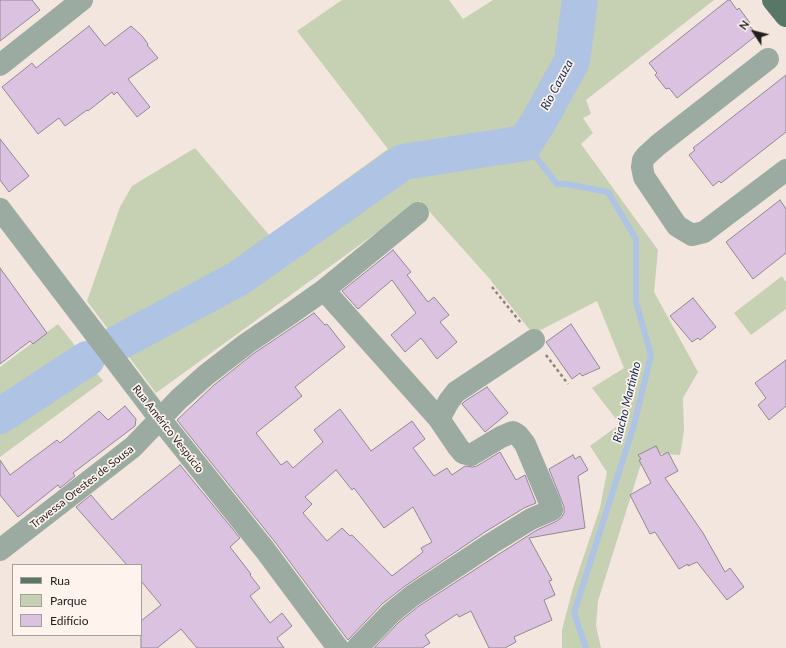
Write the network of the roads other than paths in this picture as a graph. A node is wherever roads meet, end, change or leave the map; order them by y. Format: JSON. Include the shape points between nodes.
{"nodes":[{"id":1,"x":82,"y":0,"type":"edge"},
{"id":2,"x":774,"y":0,"type":"edge"},
{"id":3,"x":786,"y":16,"type":"edge"},
{"id":4,"x":768,"y":60,"type":"dead end"},
{"id":5,"x":0,"y":65,"type":"edge"},
{"id":6,"x":786,"y":170,"type":"edge"},
{"id":7,"x":0,"y":209,"type":"edge"},
{"id":8,"x":418,"y":213,"type":"dead end"},
{"id":9,"x":324,"y":290,"type":"junction"},
{"id":10,"x":534,"y":340,"type":"dead end"},
{"id":11,"x":160,"y":419,"type":"junction"},
{"id":12,"x":439,"y":419,"type":"junction"},
{"id":13,"x":0,"y":550,"type":"edge"},
{"id":14,"x":338,"y":648,"type":"edge"},
{"id":15,"x":357,"y":648,"type":"edge"}],
"edges":[{"from":1,"to":5,"type":"street"},
{"from":2,"to":3,"type":"main road"},
{"from":4,"to":6,"type":"street","via":[[658,145],[643,160],[642,167],[644,177],[678,226],[692,235],[704,232]]},
{"from":7,"to":11,"type":"street","name":"Rua Américo Vespúcio"},
{"from":8,"to":9,"type":"street","name":"Travessa Orestes de Sousa"},
{"from":9,"to":11,"type":"street","name":"Travessa Orestes de Sousa","via":[[206,375]]},
{"from":9,"to":12,"type":"street"},
{"from":10,"to":12,"type":"street","via":[[456,392]]},
{"from":11,"to":13,"type":"street","name":"Travessa Orestes de Sousa","via":[[122,456]]},
{"from":11,"to":14,"type":"street","name":"Rua Américo Vespúcio"},
{"from":12,"to":15,"type":"street","via":[[460,451],[471,455],[501,437],[513,432],[518,435],[525,444],[552,510],[531,519],[412,596],[391,613]]}]}
